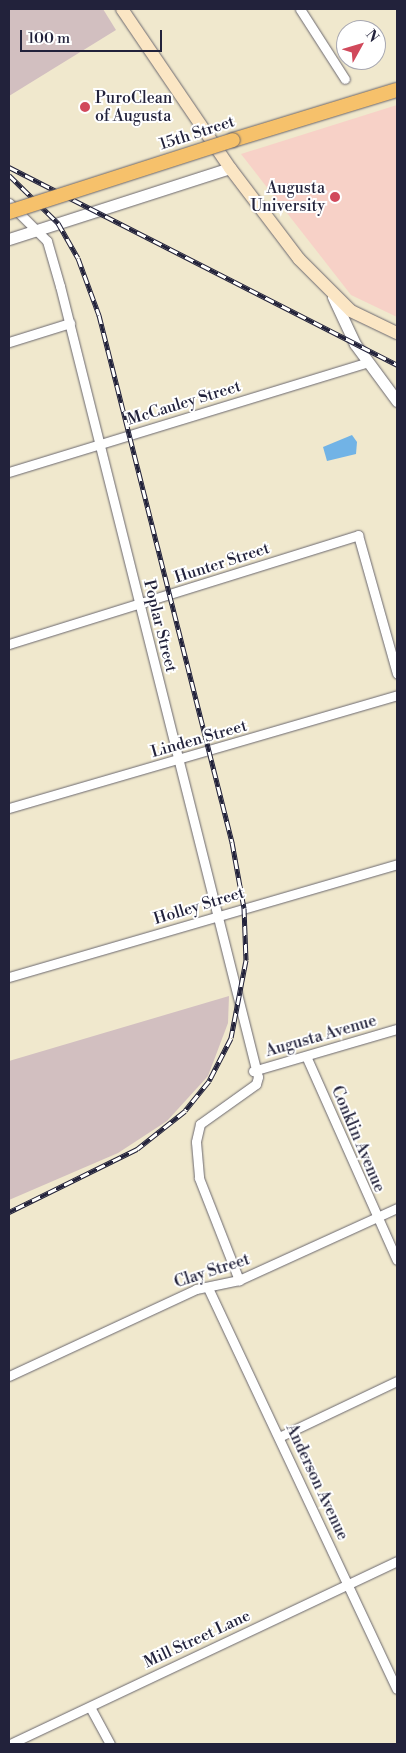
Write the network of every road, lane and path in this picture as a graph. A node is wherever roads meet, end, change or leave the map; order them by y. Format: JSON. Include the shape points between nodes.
{"nodes":[{"id":1,"x":122,"y":9,"type":"edge"},
{"id":2,"x":300,"y":9,"type":"edge"},
{"id":3,"x":345,"y":79,"type":"dead end"},
{"id":4,"x":397,"y":90,"type":"edge"},
{"id":5,"x":230,"y":168,"type":"junction"},
{"id":6,"x":9,"y":204,"type":"edge"},
{"id":7,"x":9,"y":212,"type":"edge"},
{"id":8,"x":38,"y":229,"type":"junction"},
{"id":9,"x":9,"y":239,"type":"edge"},
{"id":10,"x":330,"y":293,"type":"junction"},
{"id":11,"x":70,"y":323,"type":"junction"},
{"id":12,"x":397,"y":333,"type":"edge"},
{"id":13,"x":9,"y":342,"type":"edge"},
{"id":14,"x":368,"y":362,"type":"junction"},
{"id":15,"x":397,"y":401,"type":"edge"},
{"id":16,"x":99,"y":445,"type":"junction"},
{"id":17,"x":9,"y":472,"type":"edge"},
{"id":18,"x":140,"y":606,"type":"junction"},
{"id":19,"x":9,"y":644,"type":"edge"},
{"id":20,"x":397,"y":674,"type":"edge"},
{"id":21,"x":397,"y":695,"type":"edge"},
{"id":22,"x":177,"y":762,"type":"junction"},
{"id":23,"x":9,"y":808,"type":"edge"},
{"id":24,"x":397,"y":864,"type":"edge"},
{"id":25,"x":216,"y":918,"type":"junction"},
{"id":26,"x":9,"y":977,"type":"edge"},
{"id":27,"x":397,"y":1029,"type":"edge"},
{"id":28,"x":306,"y":1056,"type":"junction"},
{"id":29,"x":253,"y":1071,"type":"junction"},
{"id":30,"x":397,"y":1208,"type":"edge"},
{"id":31,"x":376,"y":1219,"type":"junction"},
{"id":32,"x":397,"y":1260,"type":"edge"},
{"id":33,"x":239,"y":1280,"type":"junction"},
{"id":34,"x":208,"y":1288,"type":"junction"},
{"id":35,"x":9,"y":1376,"type":"edge"},
{"id":36,"x":397,"y":1381,"type":"edge"},
{"id":37,"x":279,"y":1437,"type":"junction"},
{"id":38,"x":397,"y":1562,"type":"edge"},
{"id":39,"x":350,"y":1584,"type":"junction"},
{"id":40,"x":397,"y":1689,"type":"edge"},
{"id":41,"x":90,"y":1707,"type":"junction"},
{"id":42,"x":10,"y":1744,"type":"edge"},
{"id":43,"x":110,"y":1744,"type":"edge"}],
"edges":[{"from":1,"to":5,"type":"main road"},
{"from":2,"to":3,"type":"street"},
{"from":4,"to":7,"type":"main road","name":"15th Street","bridge":true},
{"from":5,"to":8,"type":"street"},
{"from":5,"to":10,"type":"main road"},
{"from":6,"to":8,"type":"street","name":"Poplar Street"},
{"from":8,"to":9,"type":"street"},
{"from":8,"to":11,"type":"street","name":"Poplar Street","via":[[47,241]]},
{"from":10,"to":12,"type":"main road"},
{"from":10,"to":14,"type":"street","via":[[343,323]]},
{"from":11,"to":13,"type":"street"},
{"from":11,"to":16,"type":"street","name":"Poplar Street"},
{"from":14,"to":15,"type":"street"},
{"from":14,"to":16,"type":"street","name":"McCauley Street"},
{"from":16,"to":17,"type":"street","name":"McCauley Street"},
{"from":16,"to":18,"type":"street","name":"Poplar Street"},
{"from":18,"to":19,"type":"street","name":"Hunter Street"},
{"from":18,"to":20,"type":"street","name":"Hunter Street","via":[[358,535]]},
{"from":18,"to":22,"type":"street","name":"Poplar Street"},
{"from":21,"to":22,"type":"street","name":"Linden Street"},
{"from":22,"to":23,"type":"street","name":"Linden Street"},
{"from":22,"to":25,"type":"street","name":"Poplar Street"},
{"from":24,"to":25,"type":"street","name":"Holley Street"},
{"from":25,"to":26,"type":"street","name":"Holley Street"},
{"from":25,"to":29,"type":"street","name":"Poplar Street"},
{"from":27,"to":28,"type":"street","name":"Augusta Avenue"},
{"from":28,"to":29,"type":"street","name":"Augusta Avenue"},
{"from":28,"to":31,"type":"street","name":"Conklin Avenue"},
{"from":29,"to":33,"type":"street","via":[[256,1084],[200,1124],[196,1142],[199,1178]]},
{"from":30,"to":31,"type":"street","name":"Clay Street"},
{"from":31,"to":32,"type":"street","name":"Conklin Avenue"},
{"from":31,"to":33,"type":"street","name":"Clay Street"},
{"from":33,"to":34,"type":"street","name":"Clay Street"},
{"from":34,"to":35,"type":"street","name":"Clay Street","via":[[196,1288]]},
{"from":34,"to":37,"type":"street","name":"Anderson Avenue"},
{"from":36,"to":37,"type":"street"},
{"from":37,"to":39,"type":"street","name":"Anderson Avenue"},
{"from":38,"to":39,"type":"street","name":"Mill Street Lane"},
{"from":39,"to":40,"type":"street","name":"Anderson Avenue"},
{"from":39,"to":41,"type":"street","name":"Mill Street Lane"},
{"from":41,"to":42,"type":"street","name":"Mill Street Lane"},
{"from":41,"to":43,"type":"street"}]}
